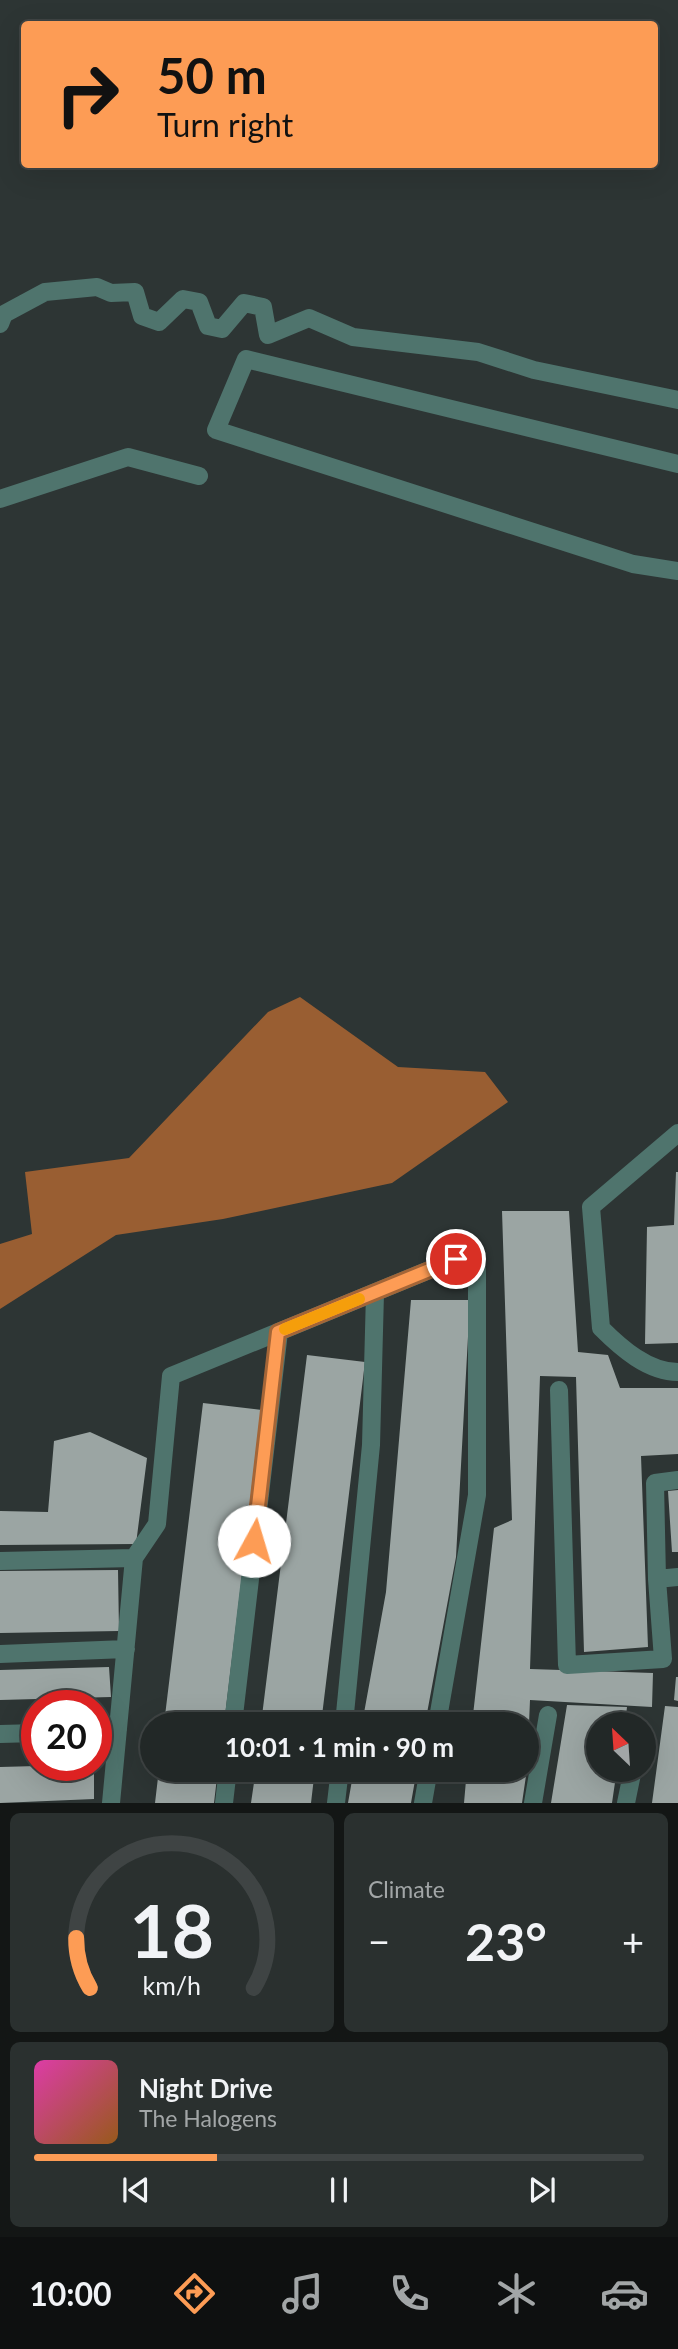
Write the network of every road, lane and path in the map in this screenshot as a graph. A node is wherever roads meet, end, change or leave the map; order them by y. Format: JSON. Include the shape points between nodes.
{"nodes":[{"id":1,"x":0,"y":324,"type":"edge"},
{"id":2,"x":678,"y":400,"type":"edge"},
{"id":3,"x":678,"y":464,"type":"edge"},
{"id":4,"x":199,"y":476,"type":"dead end"},
{"id":5,"x":0,"y":499,"type":"edge"},
{"id":6,"x":678,"y":571,"type":"edge"},
{"id":7,"x":678,"y":1133,"type":"edge"},
{"id":8,"x":375,"y":1293,"type":"junction"},
{"id":9,"x":278,"y":1332,"type":"junction"},
{"id":10,"x":678,"y":1372,"type":"edge"},
{"id":11,"x":559,"y":1390,"type":"dead end"},
{"id":12,"x":678,"y":1480,"type":"edge"},
{"id":13,"x":134,"y":1558,"type":"junction"},
{"id":14,"x":0,"y":1561,"type":"edge"},
{"id":15,"x":678,"y":1577,"type":"edge"},
{"id":16,"x":656,"y":1579,"type":"junction"},
{"id":17,"x":126,"y":1650,"type":"junction"},
{"id":18,"x":0,"y":1654,"type":"edge"},
{"id":19,"x":234,"y":1712,"type":"edge"},
{"id":20,"x":345,"y":1712,"type":"edge"},
{"id":21,"x":439,"y":1712,"type":"edge"},
{"id":22,"x":548,"y":1714,"type":"dead end"},
{"id":23,"x":112,"y":1731,"type":"edge"},
{"id":24,"x":118,"y":1731,"type":"junction"},
{"id":25,"x":21,"y":1733,"type":"edge"},
{"id":26,"x":0,"y":1734,"type":"edge"},
{"id":27,"x":226,"y":1782,"type":"edge"},
{"id":28,"x":338,"y":1782,"type":"edge"},
{"id":29,"x":427,"y":1782,"type":"edge"},
{"id":30,"x":630,"y":1782,"type":"edge"},
{"id":31,"x":111,"y":1803,"type":"edge"},
{"id":32,"x":224,"y":1803,"type":"edge"},
{"id":33,"x":336,"y":1803,"type":"edge"},
{"id":34,"x":423,"y":1803,"type":"edge"},
{"id":35,"x":533,"y":1803,"type":"edge"},
{"id":36,"x":626,"y":1803,"type":"edge"}],
"edges":[{"from":1,"to":2,"type":"lane","via":[[4,314],[45,292],[84,287],[135,292],[142,316],[159,322],[183,299],[199,302],[208,326],[222,329],[244,303],[263,307],[268,335],[309,318],[353,337],[478,352],[534,370]]},
{"from":3,"to":6,"type":"lane","via":[[246,359],[216,430],[633,564]]},
{"from":4,"to":5,"type":"lane","via":[[128,457]]},
{"from":7,"to":10,"type":"lane","via":[[591,1207],[601,1328],[626,1352],[667,1372]]},
{"from":8,"to":9,"type":"lane"},
{"from":8,"to":20,"type":"lane","via":[[371,1445]]},
{"from":8,"to":21,"type":"lane","via":[[456,1259],[477,1270],[477,1495]]},
{"from":9,"to":13,"type":"lane","via":[[171,1376],[157,1524]]},
{"from":9,"to":19,"type":"lane"},
{"from":11,"to":16,"type":"lane","via":[[567,1665],[663,1659]]},
{"from":12,"to":16,"type":"lane","via":[[655,1483]]},
{"from":13,"to":14,"type":"lane"},
{"from":13,"to":17,"type":"lane"},
{"from":15,"to":16,"type":"lane"},
{"from":17,"to":18,"type":"lane"},
{"from":17,"to":24,"type":"lane"},
{"from":22,"to":35,"type":"lane"},
{"from":23,"to":24,"type":"lane"},
{"from":24,"to":31,"type":"lane"},
{"from":25,"to":26,"type":"lane"},
{"from":27,"to":32,"type":"lane"},
{"from":28,"to":33,"type":"lane"},
{"from":29,"to":34,"type":"lane"},
{"from":30,"to":36,"type":"lane"}]}
